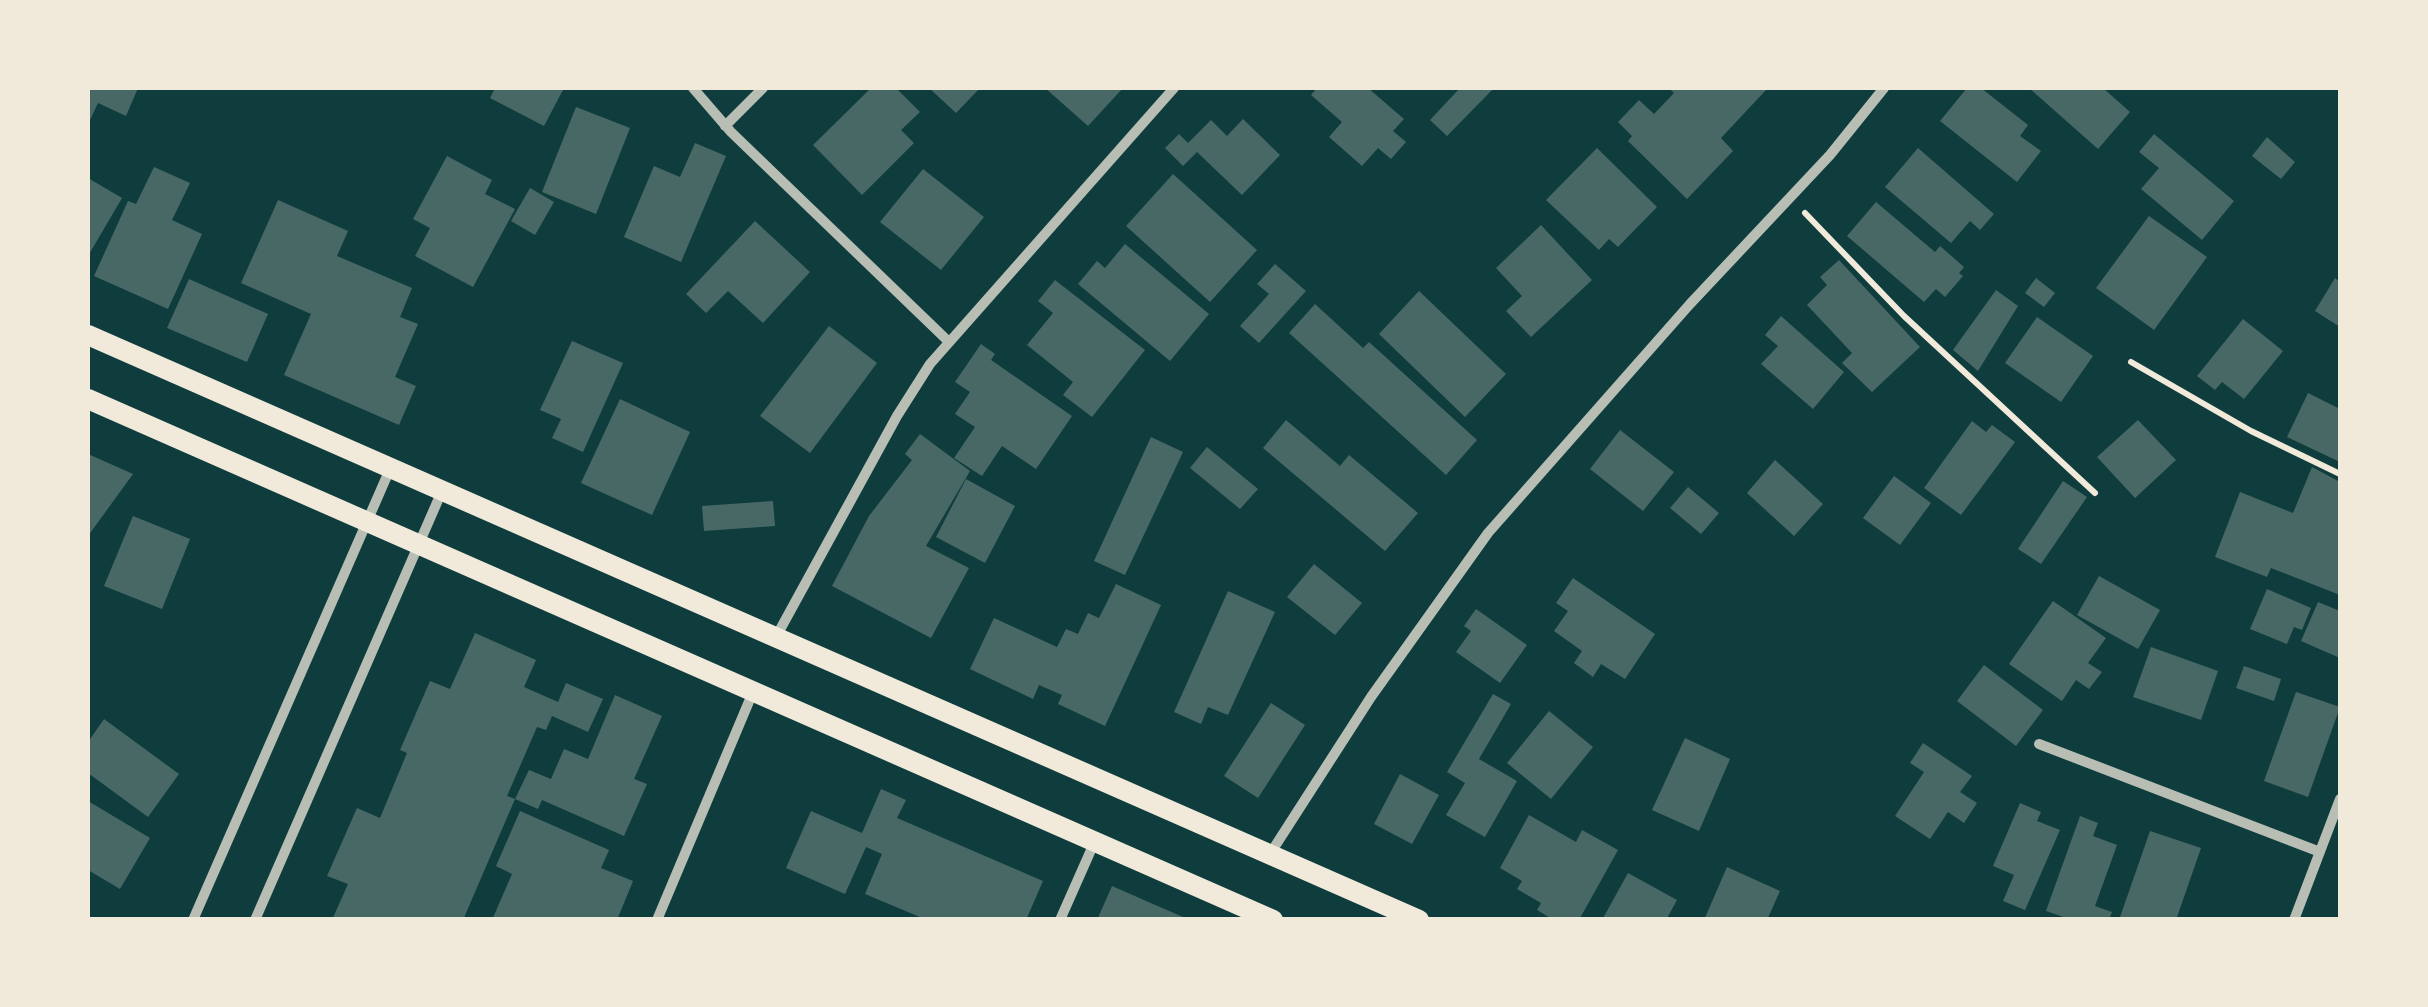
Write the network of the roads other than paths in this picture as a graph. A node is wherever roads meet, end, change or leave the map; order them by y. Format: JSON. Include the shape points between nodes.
{"nodes":[{"id":1,"x":693,"y":88,"type":"edge"},
{"id":2,"x":763,"y":88,"type":"edge"},
{"id":3,"x":1174,"y":88,"type":"edge"},
{"id":4,"x":1884,"y":88,"type":"edge"},
{"id":5,"x":725,"y":126,"type":"junction"},
{"id":6,"x":88,"y":335,"type":"edge"},
{"id":7,"x":948,"y":341,"type":"junction"},
{"id":8,"x":88,"y":398,"type":"edge"},
{"id":9,"x":390,"y":469,"type":"junction"},
{"id":10,"x":442,"y":491,"type":"junction"},
{"id":11,"x":367,"y":522,"type":"junction"},
{"id":12,"x":418,"y":545,"type":"junction"},
{"id":13,"x":776,"y":638,"type":"junction"},
{"id":14,"x":753,"y":692,"type":"junction"},
{"id":15,"x":2039,"y":744,"type":"dead end"},
{"id":16,"x":2340,"y":799,"type":"edge"},
{"id":17,"x":1094,"y":841,"type":"junction"},
{"id":18,"x":2320,"y":852,"type":"junction"},
{"id":19,"x":1270,"y":854,"type":"junction"},
{"id":20,"x":193,"y":920,"type":"edge"},
{"id":21,"x":255,"y":920,"type":"edge"},
{"id":22,"x":657,"y":920,"type":"edge"},
{"id":23,"x":1060,"y":920,"type":"edge"},
{"id":24,"x":1274,"y":920,"type":"edge"},
{"id":25,"x":1420,"y":920,"type":"edge"},
{"id":26,"x":2294,"y":920,"type":"edge"}],
"edges":[{"from":1,"to":5,"type":"street"},
{"from":2,"to":5,"type":"street"},
{"from":3,"to":7,"type":"street"},
{"from":4,"to":19,"type":"street","via":[[1488,533]]},
{"from":5,"to":7,"type":"street"},
{"from":6,"to":9,"type":"main road"},
{"from":7,"to":13,"type":"street","via":[[897,416]]},
{"from":8,"to":11,"type":"main road"},
{"from":9,"to":10,"type":"main road"},
{"from":9,"to":11,"type":"street"},
{"from":10,"to":12,"type":"street"},
{"from":10,"to":13,"type":"main road"},
{"from":11,"to":12,"type":"main road"},
{"from":11,"to":20,"type":"street"},
{"from":12,"to":14,"type":"main road"},
{"from":12,"to":21,"type":"street"},
{"from":13,"to":19,"type":"main road"},
{"from":14,"to":17,"type":"main road"},
{"from":14,"to":22,"type":"street"},
{"from":15,"to":18,"type":"street"},
{"from":16,"to":18,"type":"street"},
{"from":17,"to":23,"type":"street"},
{"from":17,"to":24,"type":"main road"},
{"from":18,"to":26,"type":"street"},
{"from":19,"to":25,"type":"main road"}]}
